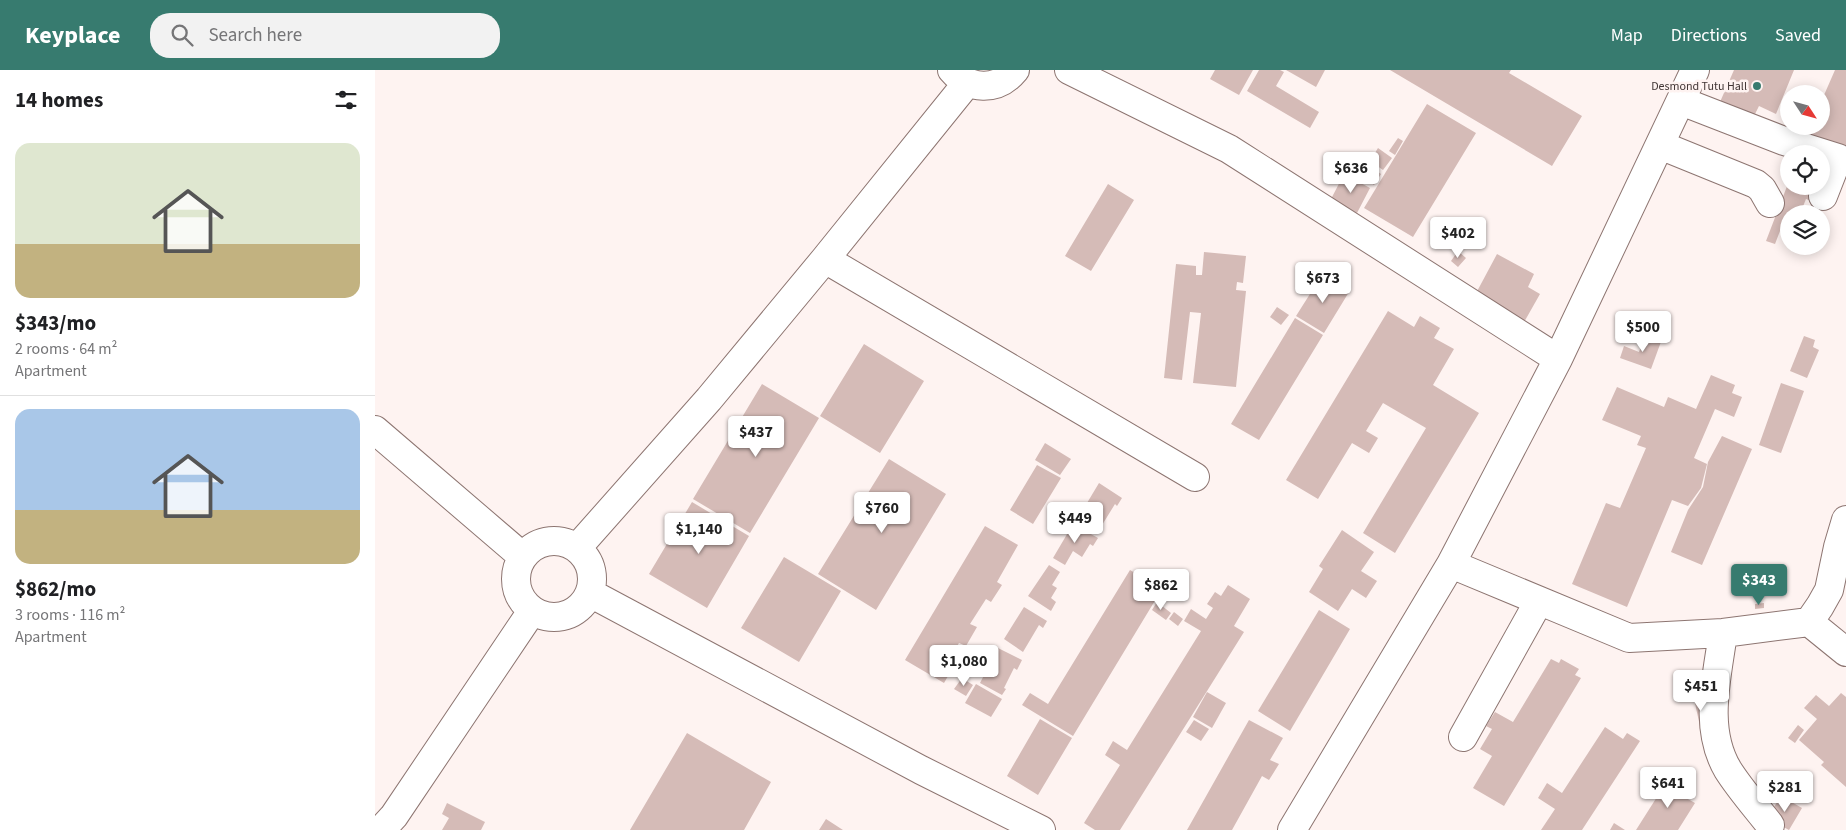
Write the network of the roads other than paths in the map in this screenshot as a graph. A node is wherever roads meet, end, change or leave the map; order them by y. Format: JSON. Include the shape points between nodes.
{"nodes":[{"id":1,"x":1015,"y":70,"type":"edge"},
{"id":2,"x":1069,"y":70,"type":"edge"},
{"id":3,"x":1695,"y":70,"type":"edge"},
{"id":4,"x":959,"y":76,"type":"edge"},
{"id":5,"x":1681,"y":101,"type":"junction"},
{"id":6,"x":1660,"y":145,"type":"junction"},
{"id":7,"x":1823,"y":196,"type":"dead end"},
{"id":8,"x":1771,"y":203,"type":"dead end"},
{"id":9,"x":825,"y":259,"type":"junction"},
{"id":10,"x":1558,"y":359,"type":"junction"},
{"id":11,"x":375,"y":430,"type":"edge"},
{"id":12,"x":1195,"y":477,"type":"dead end"},
{"id":13,"x":1846,"y":520,"type":"edge"},
{"id":14,"x":577,"y":548,"type":"junction"},
{"id":15,"x":523,"y":557,"type":"junction"},
{"id":16,"x":1451,"y":564,"type":"junction"},
{"id":17,"x":1837,"y":591,"type":"edge"},
{"id":18,"x":591,"y":593,"type":"junction"},
{"id":19,"x":1539,"y":601,"type":"junction"},
{"id":20,"x":532,"y":611,"type":"junction"},
{"id":21,"x":1809,"y":622,"type":"junction"},
{"id":22,"x":1723,"y":633,"type":"junction"},
{"id":23,"x":1846,"y":652,"type":"edge"},
{"id":24,"x":1463,"y":737,"type":"dead end"},
{"id":25,"x":388,"y":825,"type":"edge"},
{"id":26,"x":1770,"y":826,"type":"dead end"},
{"id":27,"x":1041,"y":830,"type":"edge"},
{"id":28,"x":1292,"y":830,"type":"edge"}],
"edges":[{"from":1,"to":4,"type":"lane","via":[[991,86],[977,86]]},
{"from":2,"to":10,"type":"lane","via":[[1229,149]]},
{"from":3,"to":5,"type":"lane"},
{"from":4,"to":9,"type":"lane"},
{"from":5,"to":6,"type":"lane"},
{"from":5,"to":7,"type":"lane","via":[[1838,158]]},
{"from":6,"to":8,"type":"lane","via":[[1756,184]]},
{"from":6,"to":10,"type":"lane"},
{"from":9,"to":12,"type":"lane"},
{"from":9,"to":14,"type":"lane","via":[[709,399]]},
{"from":10,"to":16,"type":"lane"},
{"from":11,"to":15,"type":"lane"},
{"from":13,"to":17,"type":"lane","via":[[1838,547]]},
{"from":14,"to":15,"type":"lane","via":[[566,542],[542,542]]},
{"from":14,"to":18,"type":"lane","via":[[593,573]]},
{"from":15,"to":20,"type":"lane","via":[[517,568],[517,586],[524,603]]},
{"from":16,"to":19,"type":"lane"},
{"from":16,"to":28,"type":"lane"},
{"from":17,"to":21,"type":"lane","via":[[1820,606]]},
{"from":18,"to":20,"type":"lane","via":[[572,614],[559,618],[545,617]]},
{"from":18,"to":27,"type":"lane","via":[[921,770]]},
{"from":19,"to":22,"type":"lane","via":[[1629,638]]},
{"from":19,"to":24,"type":"lane"},
{"from":20,"to":25,"type":"lane"},
{"from":21,"to":22,"type":"lane"},
{"from":21,"to":23,"type":"lane"},
{"from":22,"to":26,"type":"lane","via":[[1713,715],[1717,742],[1727,769]]}]}
